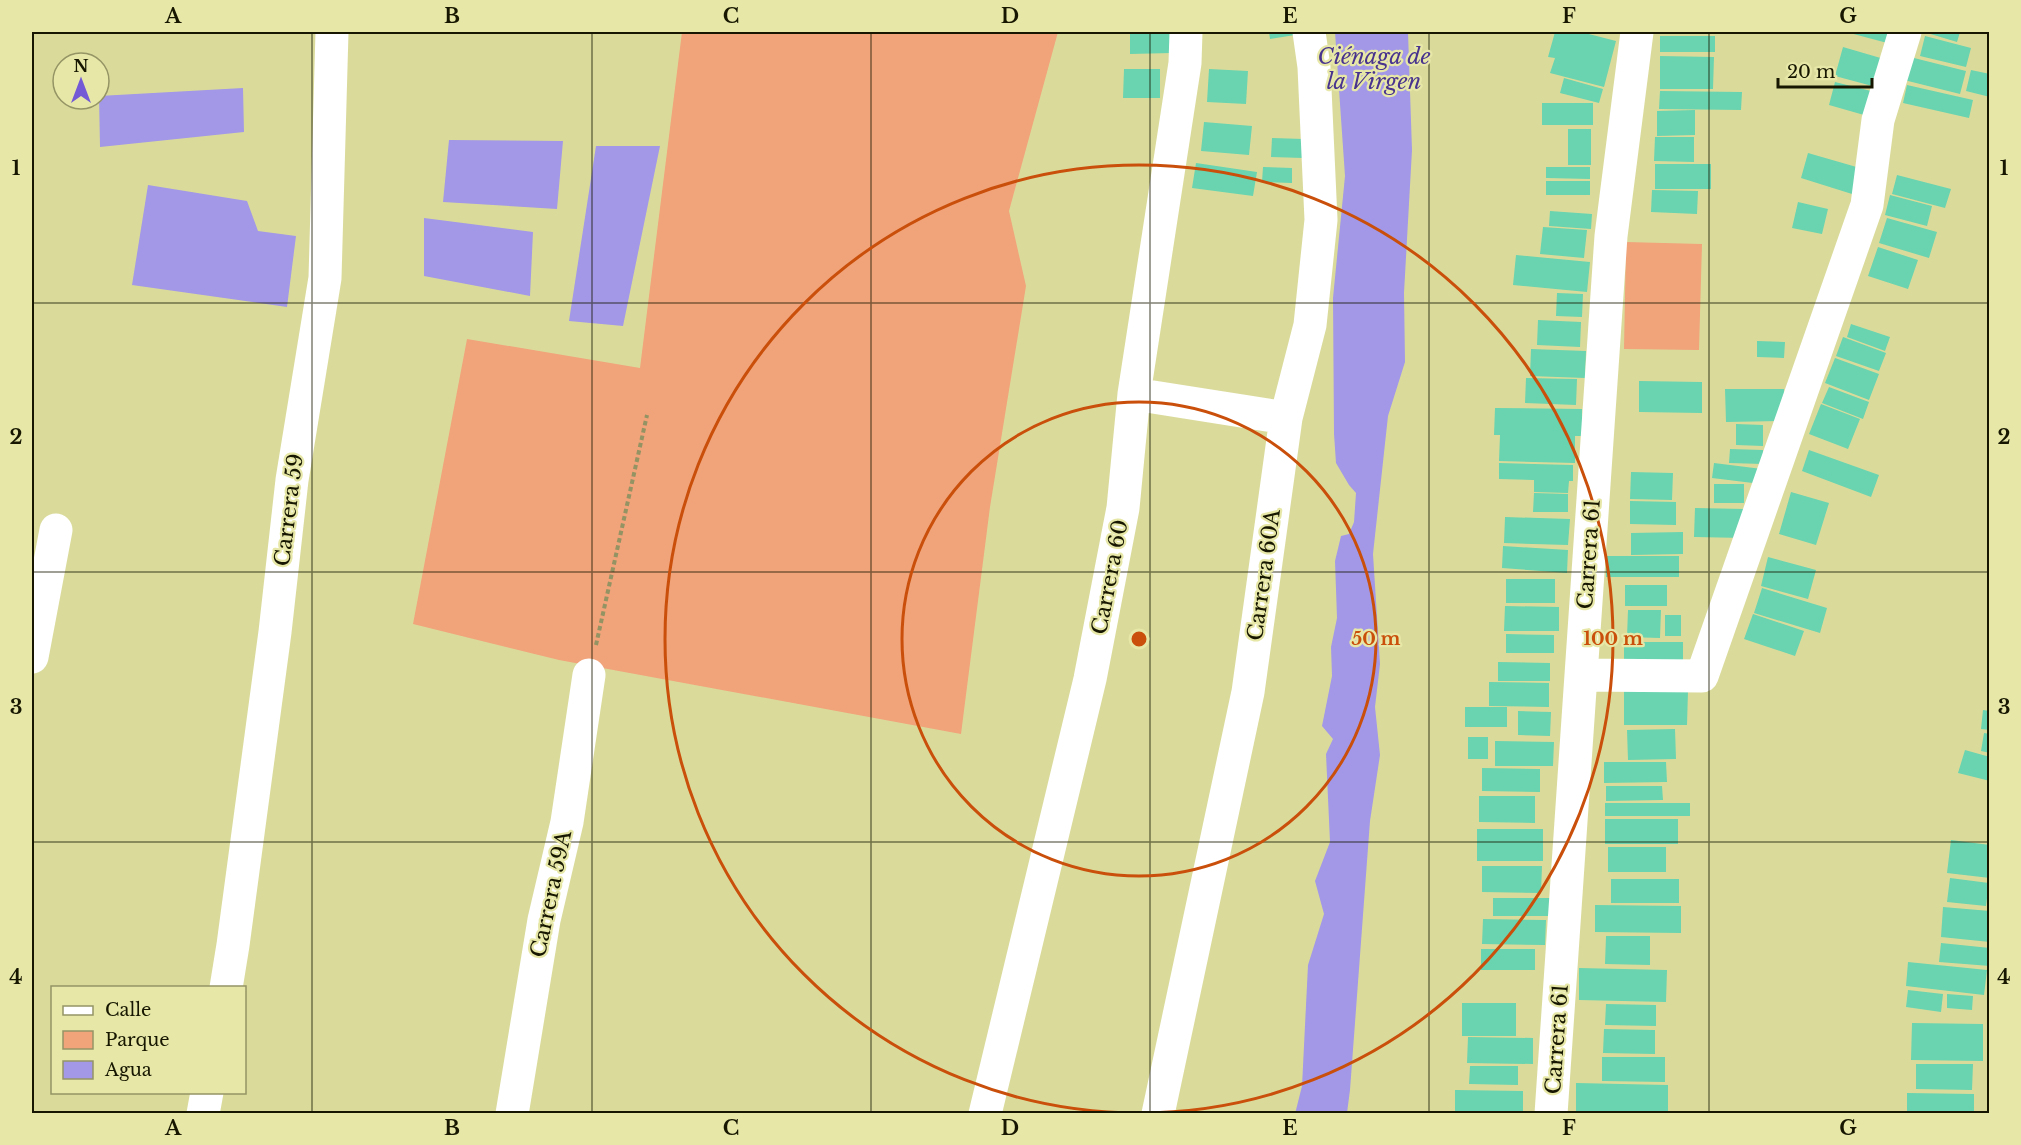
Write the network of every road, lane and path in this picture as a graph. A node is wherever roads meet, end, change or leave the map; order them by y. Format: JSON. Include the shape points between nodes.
{"nodes":[{"id":1,"x":332,"y":32,"type":"edge"},
{"id":2,"x":1186,"y":32,"type":"edge"},
{"id":3,"x":1308,"y":32,"type":"edge"},
{"id":4,"x":1637,"y":32,"type":"edge"},
{"id":5,"x":1905,"y":32,"type":"edge"},
{"id":6,"x":1134,"y":394,"type":"junction"},
{"id":7,"x":647,"y":415,"type":"dead end"},
{"id":8,"x":1286,"y":418,"type":"junction"},
{"id":9,"x":56,"y":530,"type":"dead end"},
{"id":10,"x":32,"y":657,"type":"edge"},
{"id":11,"x":589,"y":675,"type":"joint"},
{"id":12,"x":1581,"y":675,"type":"junction"},
{"id":13,"x":226,"y":986,"type":"edge"},
{"id":14,"x":207,"y":1094,"type":"edge"},
{"id":15,"x":203,"y":1113,"type":"edge"},
{"id":16,"x":512,"y":1113,"type":"edge"},
{"id":17,"x":984,"y":1113,"type":"edge"},
{"id":18,"x":1158,"y":1113,"type":"edge"},
{"id":19,"x":1551,"y":1113,"type":"edge"}],
"edges":[{"from":1,"to":13,"type":"street","name":"Carrera 59","via":[[325,279],[292,480],[276,632]]},
{"from":2,"to":6,"type":"street","name":"Carrera 60","via":[[1185,63]]},
{"from":3,"to":8,"type":"street","name":"Carrera 60A","via":[[1314,67],[1321,220],[1310,325]]},
{"from":4,"to":12,"type":"street","name":"Carrera 61","via":[[1611,236]]},
{"from":5,"to":12,"type":"street","via":[[1878,120],[1867,205],[1702,676]]},
{"from":6,"to":8,"type":"street"},
{"from":6,"to":17,"type":"street","name":"Carrera 60","via":[[1123,508],[1090,679]]},
{"from":7,"to":11,"type":"path"},
{"from":8,"to":18,"type":"street","name":"Carrera 60A","via":[[1248,692]]},
{"from":9,"to":10,"type":"street"},
{"from":11,"to":16,"type":"street","name":"Carrera 59A","via":[[567,822],[544,920]]},
{"from":12,"to":19,"type":"street","name":"Carrera 61"},
{"from":14,"to":15,"type":"street"}]}
